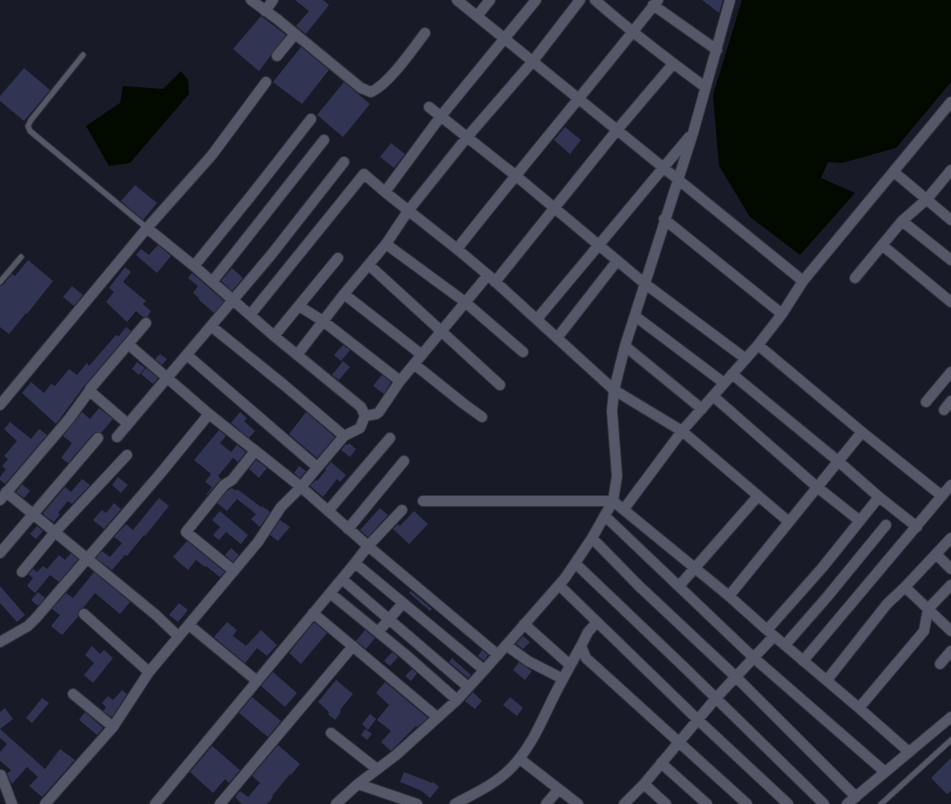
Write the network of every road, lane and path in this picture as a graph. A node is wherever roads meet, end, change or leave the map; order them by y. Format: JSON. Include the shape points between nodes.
{"nodes":[{"id":1,"x":251,"y":0,"type":"edge"},
{"id":2,"x":273,"y":0,"type":"edge"},
{"id":3,"x":457,"y":0,"type":"edge"},
{"id":4,"x":490,"y":0,"type":"edge"},
{"id":5,"x":536,"y":0,"type":"edge"},
{"id":6,"x":580,"y":0,"type":"edge"},
{"id":7,"x":595,"y":0,"type":"edge"},
{"id":8,"x":730,"y":0,"type":"edge"},
{"id":9,"x":656,"y":3,"type":"edge"},
{"id":10,"x":265,"y":10,"type":"junction"},
{"id":11,"x":477,"y":16,"type":"junction"},
{"id":12,"x":632,"y":32,"type":"junction"},
{"id":13,"x":425,"y":33,"type":"dead end"},
{"id":14,"x":295,"y":34,"type":"junction"},
{"id":15,"x":504,"y":38,"type":"junction"},
{"id":16,"x":717,"y":50,"type":"junction"},
{"id":17,"x":82,"y":55,"type":"dead end"},
{"id":18,"x":277,"y":56,"type":"dead end"},
{"id":19,"x":533,"y":61,"type":"junction"},
{"id":20,"x":673,"y":64,"type":"junction"},
{"id":21,"x":266,"y":82,"type":"dead end"},
{"id":22,"x":705,"y":87,"type":"junction"},
{"id":23,"x":579,"y":99,"type":"junction"},
{"id":24,"x":951,"y":102,"type":"edge"},
{"id":25,"x":429,"y":107,"type":"dead end"},
{"id":26,"x":442,"y":116,"type":"junction"},
{"id":27,"x":311,"y":119,"type":"dead end"},
{"id":28,"x":617,"y":130,"type":"junction"},
{"id":29,"x":692,"y":133,"type":"junction"},
{"id":30,"x":468,"y":136,"type":"junction"},
{"id":31,"x":324,"y":140,"type":"dead end"},
{"id":32,"x":344,"y":162,"type":"dead end"},
{"id":33,"x":664,"y":167,"type":"junction"},
{"id":34,"x":951,"y":170,"type":"edge"},
{"id":35,"x":894,"y":172,"type":"junction"},
{"id":36,"x":515,"y":175,"type":"junction"},
{"id":37,"x":678,"y":179,"type":"junction"},
{"id":38,"x":385,"y":192,"type":"junction"},
{"id":39,"x":927,"y":199,"type":"junction"},
{"id":40,"x":555,"y":208,"type":"junction"},
{"id":41,"x":408,"y":211,"type":"junction"},
{"id":42,"x":664,"y":219,"type":"junction"},
{"id":43,"x":951,"y":220,"type":"edge"},
{"id":44,"x":902,"y":221,"type":"junction"},
{"id":45,"x":147,"y":228,"type":"junction"},
{"id":46,"x":386,"y":244,"type":"junction"},
{"id":47,"x":599,"y":245,"type":"junction"},
{"id":48,"x":882,"y":245,"type":"junction"},
{"id":49,"x":457,"y":249,"type":"junction"},
{"id":50,"x":21,"y":257,"type":"dead end"},
{"id":51,"x":338,"y":258,"type":"dead end"},
{"id":52,"x":951,"y":260,"type":"edge"},
{"id":53,"x":617,"y":261,"type":"junction"},
{"id":54,"x":369,"y":265,"type":"junction"},
{"id":55,"x":194,"y":266,"type":"junction"},
{"id":56,"x":491,"y":278,"type":"junction"},
{"id":57,"x":855,"y":278,"type":"dead end"},
{"id":58,"x":0,"y":282,"type":"edge"},
{"id":59,"x":212,"y":282,"type":"junction"},
{"id":60,"x":803,"y":282,"type":"junction"},
{"id":61,"x":644,"y":283,"type":"junction"},
{"id":62,"x":344,"y":294,"type":"junction"},
{"id":63,"x":232,"y":300,"type":"junction"},
{"id":64,"x":465,"y":302,"type":"junction"},
{"id":65,"x":951,"y":302,"type":"edge"},
{"id":66,"x":299,"y":306,"type":"junction"},
{"id":67,"x":782,"y":314,"type":"junction"},
{"id":68,"x":250,"y":315,"type":"junction"},
{"id":69,"x":635,"y":316,"type":"junction"},
{"id":70,"x":537,"y":320,"type":"junction"},
{"id":71,"x":323,"y":321,"type":"junction"},
{"id":72,"x":146,"y":324,"type":"dead end"},
{"id":73,"x":211,"y":326,"type":"junction"},
{"id":74,"x":441,"y":331,"type":"junction"},
{"id":75,"x":274,"y":336,"type":"junction"},
{"id":76,"x":557,"y":338,"type":"junction"},
{"id":77,"x":128,"y":344,"type":"junction"},
{"id":78,"x":758,"y":345,"type":"junction"},
{"id":79,"x":625,"y":346,"type":"junction"},
{"id":80,"x":523,"y":352,"type":"dead end"},
{"id":81,"x":187,"y":355,"type":"junction"},
{"id":82,"x":297,"y":355,"type":"junction"},
{"id":83,"x":422,"y":355,"type":"junction"},
{"id":84,"x":746,"y":359,"type":"junction"},
{"id":85,"x":414,"y":364,"type":"junction"},
{"id":86,"x":951,"y":372,"type":"edge"},
{"id":87,"x":732,"y":374,"type":"junction"},
{"id":88,"x":168,"y":378,"type":"junction"},
{"id":89,"x":400,"y":381,"type":"junction"},
{"id":90,"x":724,"y":383,"type":"junction"},
{"id":91,"x":500,"y":385,"type":"dead end"},
{"id":92,"x":90,"y":390,"type":"junction"},
{"id":93,"x":614,"y":390,"type":"junction"},
{"id":94,"x":713,"y":396,"type":"junction"},
{"id":95,"x":926,"y":402,"type":"dead end"},
{"id":96,"x":951,"y":402,"type":"edge"},
{"id":97,"x":0,"y":405,"type":"edge"},
{"id":98,"x":702,"y":409,"type":"junction"},
{"id":99,"x":944,"y":410,"type":"dead end"},
{"id":100,"x":209,"y":414,"type":"junction"},
{"id":101,"x":365,"y":416,"type":"junction"},
{"id":102,"x":482,"y":416,"type":"dead end"},
{"id":103,"x":128,"y":424,"type":"junction"},
{"id":104,"x":682,"y":431,"type":"junction"},
{"id":105,"x":862,"y":432,"type":"junction"},
{"id":106,"x":344,"y":436,"type":"junction"},
{"id":107,"x":117,"y":437,"type":"dead end"},
{"id":108,"x":98,"y":438,"type":"dead end"},
{"id":109,"x":390,"y":438,"type":"dead end"},
{"id":110,"x":255,"y":451,"type":"junction"},
{"id":111,"x":127,"y":455,"type":"dead end"},
{"id":112,"x":404,"y":461,"type":"dead end"},
{"id":113,"x":838,"y":461,"type":"junction"},
{"id":114,"x":317,"y":467,"type":"junction"},
{"id":115,"x":951,"y":485,"type":"edge"},
{"id":116,"x":301,"y":487,"type":"junction"},
{"id":117,"x":817,"y":487,"type":"junction"},
{"id":118,"x":3,"y":496,"type":"edge"},
{"id":119,"x":758,"y":496,"type":"junction"},
{"id":120,"x":942,"y":496,"type":"junction"},
{"id":121,"x":879,"y":497,"type":"junction"},
{"id":122,"x":423,"y":501,"type":"dead end"},
{"id":123,"x":614,"y":501,"type":"junction"},
{"id":124,"x":624,"y":509,"type":"junction"},
{"id":125,"x":402,"y":510,"type":"dead end"},
{"id":126,"x":328,"y":511,"type":"junction"},
{"id":127,"x":33,"y":514,"type":"junction"},
{"id":128,"x":606,"y":516,"type":"junction"},
{"id":129,"x":860,"y":521,"type":"junction"},
{"id":130,"x":789,"y":522,"type":"junction"},
{"id":131,"x":886,"y":525,"type":"dead end"},
{"id":132,"x":917,"y":527,"type":"junction"},
{"id":133,"x":348,"y":529,"type":"junction"},
{"id":134,"x":55,"y":532,"type":"junction"},
{"id":135,"x":592,"y":538,"type":"junction"},
{"id":136,"x":951,"y":538,"type":"edge"},
{"id":137,"x":368,"y":546,"type":"junction"},
{"id":138,"x":0,"y":553,"type":"edge"},
{"id":139,"x":936,"y":554,"type":"junction"},
{"id":140,"x":87,"y":558,"type":"junction"},
{"id":141,"x":355,"y":563,"type":"junction"},
{"id":142,"x":576,"y":564,"type":"junction"},
{"id":143,"x":695,"y":568,"type":"junction"},
{"id":144,"x":951,"y":569,"type":"edge"},
{"id":145,"x":234,"y":571,"type":"junction"},
{"id":146,"x":22,"y":572,"type":"dead end"},
{"id":147,"x":342,"y":579,"type":"junction"},
{"id":148,"x":559,"y":585,"type":"junction"},
{"id":149,"x":951,"y":585,"type":"edge"},
{"id":150,"x":679,"y":586,"type":"junction"},
{"id":151,"x":905,"y":587,"type":"junction"},
{"id":152,"x":330,"y":593,"type":"junction"},
{"id":153,"x":729,"y":596,"type":"junction"},
{"id":154,"x":404,"y":603,"type":"junction"},
{"id":155,"x":928,"y":609,"type":"junction"},
{"id":156,"x":313,"y":612,"type":"junction"},
{"id":157,"x":84,"y":614,"type":"dead end"},
{"id":158,"x":389,"y":620,"type":"junction"},
{"id":159,"x":597,"y":622,"type":"junction"},
{"id":160,"x":524,"y":624,"type":"junction"},
{"id":161,"x":189,"y":625,"type":"junction"},
{"id":162,"x":951,"y":631,"type":"edge"},
{"id":163,"x":378,"y":632,"type":"junction"},
{"id":164,"x":770,"y":633,"type":"junction"},
{"id":165,"x":178,"y":636,"type":"junction"},
{"id":166,"x":0,"y":642,"type":"edge"},
{"id":167,"x":506,"y":645,"type":"junction"},
{"id":168,"x":785,"y":645,"type":"junction"},
{"id":169,"x":353,"y":646,"type":"junction"},
{"id":170,"x":581,"y":646,"type":"junction"},
{"id":171,"x":951,"y":652,"type":"edge"},
{"id":172,"x":498,"y":654,"type":"junction"},
{"id":173,"x":754,"y":658,"type":"junction"},
{"id":174,"x":803,"y":661,"type":"junction"},
{"id":175,"x":940,"y":664,"type":"dead end"},
{"id":176,"x":570,"y":665,"type":"junction"},
{"id":177,"x":484,"y":670,"type":"junction"},
{"id":178,"x":149,"y":672,"type":"junction"},
{"id":179,"x":736,"y":677,"type":"junction"},
{"id":180,"x":562,"y":679,"type":"junction"},
{"id":181,"x":827,"y":680,"type":"junction"},
{"id":182,"x":257,"y":681,"type":"junction"},
{"id":183,"x":468,"y":687,"type":"junction"},
{"id":184,"x":73,"y":694,"type":"dead end"},
{"id":185,"x":716,"y":698,"type":"junction"},
{"id":186,"x":457,"y":700,"type":"junction"},
{"id":187,"x":859,"y":708,"type":"junction"},
{"id":188,"x":437,"y":717,"type":"junction"},
{"id":189,"x":951,"y":717,"type":"edge"},
{"id":190,"x":697,"y":719,"type":"junction"},
{"id":191,"x":113,"y":727,"type":"junction"},
{"id":192,"x":331,"y":734,"type":"dead end"},
{"id":193,"x":951,"y":740,"type":"edge"},
{"id":194,"x":679,"y":741,"type":"junction"},
{"id":195,"x":909,"y":752,"type":"junction"},
{"id":196,"x":520,"y":759,"type":"junction"},
{"id":197,"x":661,"y":763,"type":"junction"},
{"id":198,"x":377,"y":769,"type":"junction"},
{"id":199,"x":885,"y":772,"type":"junction"},
{"id":200,"x":1,"y":776,"type":"edge"},
{"id":201,"x":358,"y":784,"type":"junction"},
{"id":202,"x":644,"y":784,"type":"junction"},
{"id":203,"x":559,"y":789,"type":"junction"},
{"id":204,"x":856,"y":797,"type":"junction"},
{"id":205,"x":48,"y":803,"type":"edge"},
{"id":206,"x":626,"y":803,"type":"edge"},
{"id":207,"x":12,"y":804,"type":"edge"},
{"id":208,"x":155,"y":804,"type":"edge"},
{"id":209,"x":220,"y":804,"type":"edge"},
{"id":210,"x":336,"y":804,"type":"edge"},
{"id":211,"x":416,"y":804,"type":"edge"},
{"id":212,"x":455,"y":804,"type":"edge"},
{"id":213,"x":546,"y":804,"type":"edge"},
{"id":214,"x":578,"y":804,"type":"edge"},
{"id":215,"x":666,"y":804,"type":"edge"},
{"id":216,"x":707,"y":804,"type":"edge"},
{"id":217,"x":746,"y":804,"type":"edge"},
{"id":218,"x":788,"y":804,"type":"edge"},
{"id":219,"x":824,"y":804,"type":"edge"},
{"id":220,"x":847,"y":804,"type":"edge"},
{"id":221,"x":881,"y":804,"type":"edge"}],
"edges":[{"from":1,"to":10,"type":"street"},
{"from":2,"to":10,"type":"street"},
{"from":3,"to":11,"type":"street"},
{"from":4,"to":11,"type":"street"},
{"from":5,"to":15,"type":"street"},
{"from":6,"to":19,"type":"street"},
{"from":7,"to":12,"type":"street"},
{"from":8,"to":16,"type":"street"},
{"from":9,"to":12,"type":"street"},
{"from":9,"to":16,"type":"street"},
{"from":10,"to":14,"type":"street"},
{"from":11,"to":15,"type":"street"},
{"from":12,"to":20,"type":"street"},
{"from":12,"to":23,"type":"street"},
{"from":13,"to":14,"type":"street","via":[[381,86],[371,92],[361,88]]},
{"from":14,"to":18,"type":"street"},
{"from":15,"to":19,"type":"street"},
{"from":15,"to":26,"type":"street"},
{"from":16,"to":22,"type":"street"},
{"from":17,"to":45,"type":"lane","via":[[28,126],[30,131]]},
{"from":19,"to":23,"type":"street"},
{"from":19,"to":30,"type":"street"},
{"from":20,"to":22,"type":"street"},
{"from":20,"to":28,"type":"street"},
{"from":21,"to":45,"type":"street","via":[[212,155]]},
{"from":22,"to":29,"type":"street"},
{"from":23,"to":28,"type":"street"},
{"from":23,"to":36,"type":"street"},
{"from":24,"to":35,"type":"street"},
{"from":25,"to":26,"type":"street"},
{"from":26,"to":30,"type":"street"},
{"from":26,"to":38,"type":"street"},
{"from":27,"to":55,"type":"street"},
{"from":28,"to":33,"type":"street"},
{"from":28,"to":40,"type":"street"},
{"from":29,"to":33,"type":"street"},
{"from":29,"to":37,"type":"street"},
{"from":30,"to":36,"type":"street"},
{"from":30,"to":41,"type":"street"},
{"from":31,"to":59,"type":"street"},
{"from":32,"to":63,"type":"street"},
{"from":33,"to":37,"type":"street"},
{"from":33,"to":47,"type":"street"},
{"from":34,"to":39,"type":"street"},
{"from":35,"to":39,"type":"street"},
{"from":35,"to":60,"type":"street"},
{"from":36,"to":40,"type":"street"},
{"from":36,"to":49,"type":"street"},
{"from":37,"to":42,"type":"street"},
{"from":37,"to":60,"type":"street"},
{"from":38,"to":41,"type":"street"},
{"from":38,"to":68,"type":"street","via":[[364,174]]},
{"from":39,"to":43,"type":"street"},
{"from":39,"to":44,"type":"street"},
{"from":40,"to":47,"type":"street"},
{"from":40,"to":56,"type":"street"},
{"from":41,"to":46,"type":"street"},
{"from":41,"to":49,"type":"street"},
{"from":42,"to":61,"type":"street"},
{"from":42,"to":67,"type":"street"},
{"from":44,"to":48,"type":"street"},
{"from":44,"to":52,"type":"street"},
{"from":45,"to":55,"type":"street"},
{"from":45,"to":97,"type":"street"},
{"from":46,"to":54,"type":"street"},
{"from":46,"to":64,"type":"street"},
{"from":47,"to":53,"type":"street"},
{"from":47,"to":70,"type":"street"},
{"from":48,"to":57,"type":"street"},
{"from":48,"to":65,"type":"street"},
{"from":49,"to":56,"type":"street"},
{"from":50,"to":58,"type":"lane"},
{"from":51,"to":66,"type":"street"},
{"from":53,"to":61,"type":"street"},
{"from":53,"to":76,"type":"street"},
{"from":54,"to":62,"type":"street"},
{"from":54,"to":74,"type":"street"},
{"from":55,"to":59,"type":"street"},
{"from":56,"to":64,"type":"street"},
{"from":56,"to":70,"type":"street"},
{"from":59,"to":63,"type":"street"},
{"from":60,"to":67,"type":"street"},
{"from":61,"to":69,"type":"street"},
{"from":61,"to":84,"type":"street"},
{"from":62,"to":71,"type":"street"},
{"from":62,"to":83,"type":"street"},
{"from":63,"to":68,"type":"street"},
{"from":63,"to":73,"type":"street"},
{"from":64,"to":74,"type":"street"},
{"from":64,"to":80,"type":"street"},
{"from":66,"to":71,"type":"street"},
{"from":66,"to":75,"type":"street"},
{"from":67,"to":78,"type":"street"},
{"from":68,"to":75,"type":"street"},
{"from":69,"to":79,"type":"street"},
{"from":69,"to":90,"type":"street"},
{"from":70,"to":76,"type":"street"},
{"from":71,"to":82,"type":"street"},
{"from":71,"to":89,"type":"street"},
{"from":72,"to":77,"type":"street"},
{"from":73,"to":81,"type":"street"},
{"from":73,"to":106,"type":"street"},
{"from":74,"to":83,"type":"street"},
{"from":74,"to":91,"type":"street"},
{"from":75,"to":82,"type":"street"},
{"from":76,"to":93,"type":"street"},
{"from":77,"to":88,"type":"street"},
{"from":77,"to":92,"type":"street"},
{"from":78,"to":84,"type":"street"},
{"from":78,"to":105,"type":"street"},
{"from":79,"to":93,"type":"street"},
{"from":79,"to":98,"type":"street"},
{"from":81,"to":88,"type":"street"},
{"from":81,"to":114,"type":"street"},
{"from":82,"to":101,"type":"street","via":[[361,408]]},
{"from":83,"to":85,"type":"street"},
{"from":84,"to":87,"type":"street"},
{"from":85,"to":89,"type":"street"},
{"from":85,"to":102,"type":"street"},
{"from":86,"to":95,"type":"street"},
{"from":87,"to":90,"type":"street"},
{"from":87,"to":113,"type":"street"},
{"from":88,"to":100,"type":"street"},
{"from":88,"to":103,"type":"street"},
{"from":89,"to":101,"type":"street","via":[[379,412]]},
{"from":90,"to":94,"type":"street"},
{"from":92,"to":103,"type":"street"},
{"from":92,"to":118,"type":"street","via":[[69,419]]},
{"from":93,"to":104,"type":"street"},
{"from":93,"to":123,"type":"street","via":[[612,411],[617,476]]},
{"from":94,"to":98,"type":"street"},
{"from":94,"to":117,"type":"street"},
{"from":96,"to":99,"type":"street"},
{"from":98,"to":104,"type":"street"},
{"from":100,"to":110,"type":"street"},
{"from":100,"to":140,"type":"street"},
{"from":101,"to":106,"type":"street","via":[[360,428]]},
{"from":103,"to":107,"type":"street"},
{"from":104,"to":119,"type":"street"},
{"from":104,"to":124,"type":"street"},
{"from":105,"to":113,"type":"street"},
{"from":105,"to":120,"type":"street"},
{"from":106,"to":114,"type":"street"},
{"from":108,"to":127,"type":"street"},
{"from":109,"to":126,"type":"street"},
{"from":110,"to":116,"type":"street"},
{"from":110,"to":145,"type":"street","via":[[186,532]]},
{"from":111,"to":134,"type":"street"},
{"from":112,"to":133,"type":"street"},
{"from":113,"to":117,"type":"street"},
{"from":113,"to":121,"type":"street"},
{"from":114,"to":116,"type":"street"},
{"from":115,"to":120,"type":"street"},
{"from":116,"to":126,"type":"street"},
{"from":116,"to":145,"type":"street","via":[[281,507],[258,542]]},
{"from":117,"to":129,"type":"street"},
{"from":117,"to":130,"type":"street"},
{"from":118,"to":127,"type":"street"},
{"from":119,"to":130,"type":"street"},
{"from":119,"to":143,"type":"street"},
{"from":120,"to":132,"type":"street"},
{"from":121,"to":129,"type":"street"},
{"from":121,"to":132,"type":"street"},
{"from":122,"to":123,"type":"street"},
{"from":123,"to":124,"type":"street"},
{"from":123,"to":128,"type":"street"},
{"from":124,"to":143,"type":"street"},
{"from":125,"to":137,"type":"street"},
{"from":126,"to":133,"type":"street"},
{"from":127,"to":134,"type":"street"},
{"from":127,"to":138,"type":"street"},
{"from":128,"to":135,"type":"street"},
{"from":128,"to":150,"type":"street"},
{"from":129,"to":164,"type":"street"},
{"from":130,"to":153,"type":"street"},
{"from":131,"to":168,"type":"street"},
{"from":132,"to":174,"type":"street"},
{"from":133,"to":137,"type":"street"},
{"from":134,"to":140,"type":"street"},
{"from":134,"to":146,"type":"street"},
{"from":135,"to":142,"type":"street"},
{"from":135,"to":179,"type":"street"},
{"from":136,"to":139,"type":"street"},
{"from":137,"to":141,"type":"street"},
{"from":137,"to":172,"type":"street"},
{"from":139,"to":144,"type":"street"},
{"from":139,"to":151,"type":"street"},
{"from":140,"to":165,"type":"street"},
{"from":140,"to":166,"type":"street","via":[[28,626]]},
{"from":141,"to":147,"type":"street"},
{"from":141,"to":154,"type":"street"},
{"from":142,"to":148,"type":"street"},
{"from":142,"to":185,"type":"street"},
{"from":143,"to":150,"type":"street"},
{"from":143,"to":153,"type":"street"},
{"from":145,"to":161,"type":"street"},
{"from":147,"to":152,"type":"street"},
{"from":147,"to":158,"type":"street"},
{"from":148,"to":159,"type":"street"},
{"from":148,"to":160,"type":"street"},
{"from":149,"to":155,"type":"street"},
{"from":150,"to":173,"type":"street"},
{"from":151,"to":155,"type":"street"},
{"from":151,"to":181,"type":"street","via":[[887,604]]},
{"from":152,"to":156,"type":"street"},
{"from":152,"to":163,"type":"street"},
{"from":153,"to":164,"type":"street"},
{"from":154,"to":158,"type":"street"},
{"from":154,"to":177,"type":"street"},
{"from":155,"to":162,"type":"street"},
{"from":155,"to":187,"type":"street","via":[[924,631]]},
{"from":156,"to":169,"type":"street"},
{"from":156,"to":182,"type":"street"},
{"from":157,"to":178,"type":"street"},
{"from":158,"to":163,"type":"street"},
{"from":158,"to":183,"type":"street"},
{"from":159,"to":170,"type":"street"},
{"from":159,"to":190,"type":"street"},
{"from":160,"to":167,"type":"street"},
{"from":160,"to":176,"type":"street"},
{"from":161,"to":165,"type":"street"},
{"from":161,"to":182,"type":"street"},
{"from":163,"to":186,"type":"street"},
{"from":164,"to":168,"type":"street"},
{"from":164,"to":173,"type":"street"},
{"from":165,"to":178,"type":"street"},
{"from":167,"to":172,"type":"street"},
{"from":167,"to":180,"type":"street","via":[[528,661]]},
{"from":168,"to":174,"type":"street"},
{"from":169,"to":188,"type":"street"},
{"from":169,"to":209,"type":"street"},
{"from":170,"to":176,"type":"street"},
{"from":170,"to":194,"type":"street","via":[[586,658]]},
{"from":171,"to":175,"type":"street"},
{"from":172,"to":177,"type":"street"},
{"from":173,"to":179,"type":"street"},
{"from":173,"to":199,"type":"street"},
{"from":174,"to":181,"type":"street"},
{"from":176,"to":180,"type":"street"},
{"from":177,"to":183,"type":"street"},
{"from":178,"to":191,"type":"street"},
{"from":179,"to":185,"type":"street"},
{"from":179,"to":204,"type":"street"},
{"from":180,"to":196,"type":"street"},
{"from":181,"to":187,"type":"street"},
{"from":182,"to":208,"type":"street"},
{"from":183,"to":186,"type":"street"},
{"from":184,"to":191,"type":"street"},
{"from":185,"to":190,"type":"street"},
{"from":185,"to":219,"type":"street"},
{"from":186,"to":188,"type":"street"},
{"from":187,"to":195,"type":"street"},
{"from":188,"to":198,"type":"street"},
{"from":189,"to":195,"type":"street"},
{"from":190,"to":194,"type":"street"},
{"from":190,"to":218,"type":"street"},
{"from":191,"to":205,"type":"street"},
{"from":192,"to":198,"type":"street"},
{"from":193,"to":221,"type":"lane"},
{"from":194,"to":197,"type":"street"},
{"from":194,"to":217,"type":"street"},
{"from":195,"to":199,"type":"street"},
{"from":196,"to":203,"type":"street"},
{"from":196,"to":212,"type":"street","via":[[496,780]]},
{"from":197,"to":202,"type":"street"},
{"from":197,"to":216,"type":"street"},
{"from":198,"to":201,"type":"street"},
{"from":199,"to":204,"type":"street"},
{"from":200,"to":207,"type":"street"},
{"from":201,"to":210,"type":"street"},
{"from":201,"to":211,"type":"street"},
{"from":202,"to":206,"type":"street"},
{"from":202,"to":215,"type":"street"},
{"from":203,"to":213,"type":"street"},
{"from":203,"to":214,"type":"street"},
{"from":204,"to":220,"type":"street"}]}
